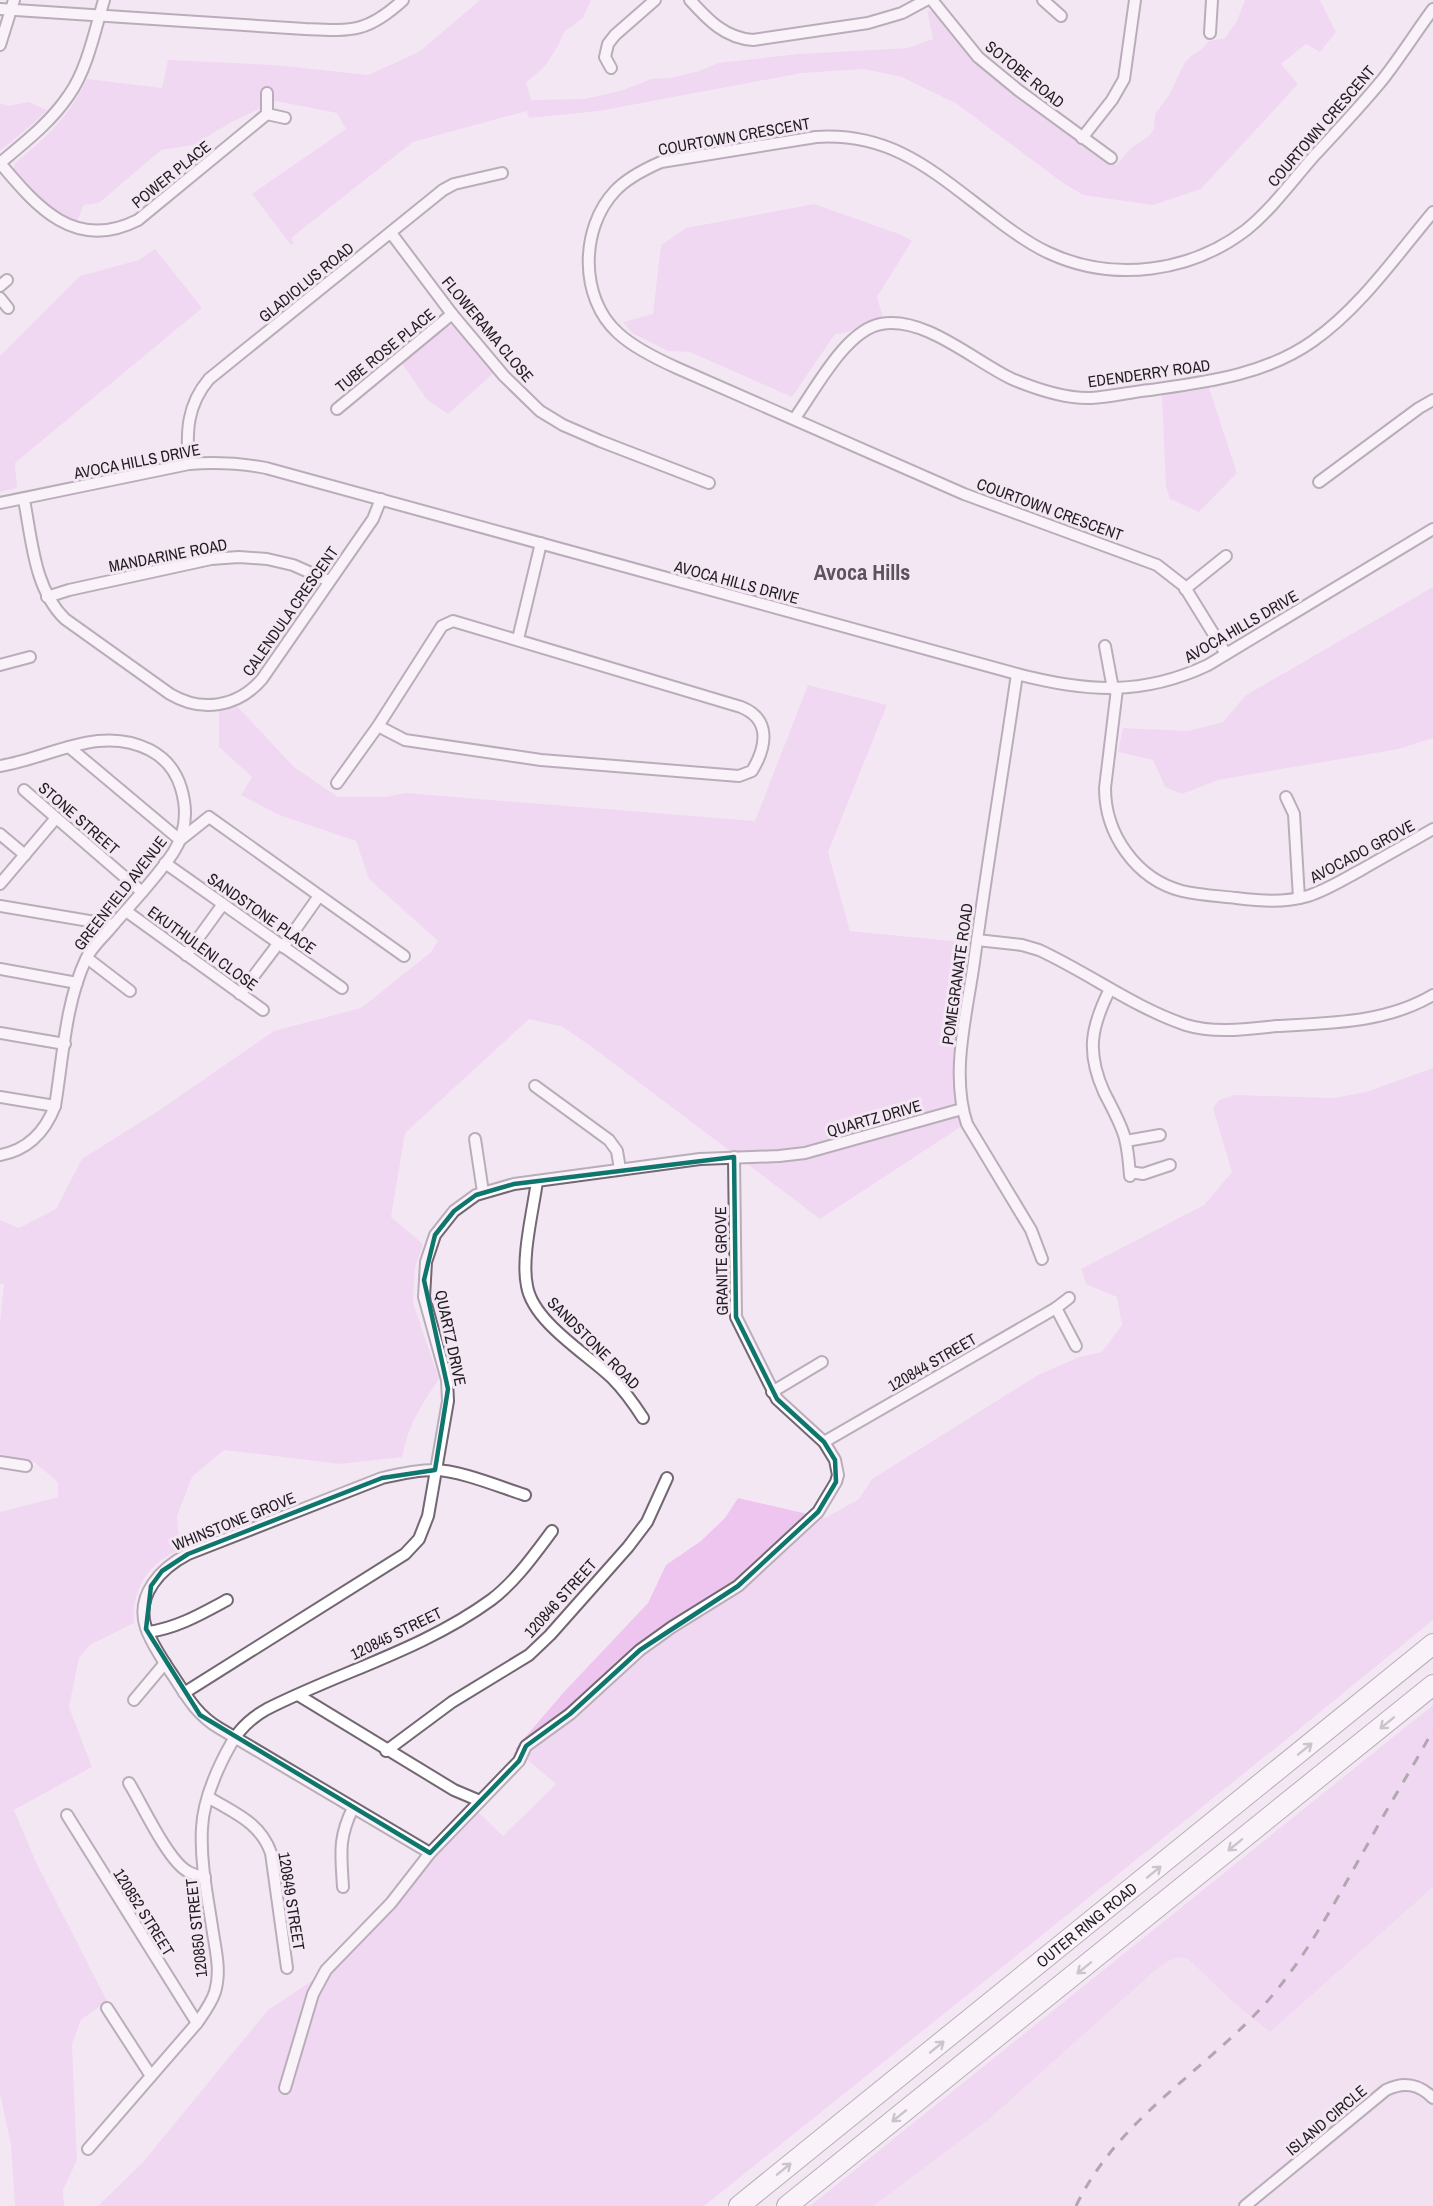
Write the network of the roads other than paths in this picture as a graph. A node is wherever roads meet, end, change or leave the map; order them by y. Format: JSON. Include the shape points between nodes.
{"nodes":[{"id":1,"x":104,"y":0,"type":"edge"},
{"id":2,"x":403,"y":0,"type":"edge"},
{"id":3,"x":655,"y":0,"type":"edge"},
{"id":4,"x":690,"y":0,"type":"edge"},
{"id":5,"x":926,"y":0,"type":"edge"},
{"id":6,"x":932,"y":0,"type":"edge"},
{"id":7,"x":1043,"y":0,"type":"edge"},
{"id":8,"x":1135,"y":0,"type":"edge"},
{"id":9,"x":1212,"y":0,"type":"edge"},
{"id":10,"x":13,"y":5,"type":"edge"},
{"id":11,"x":0,"y":9,"type":"edge"},
{"id":12,"x":1433,"y":9,"type":"edge"},
{"id":13,"x":99,"y":15,"type":"junction"},
{"id":14,"x":1061,"y":16,"type":"dead end"},
{"id":15,"x":1210,"y":33,"type":"dead end"},
{"id":16,"x":0,"y":45,"type":"edge"},
{"id":17,"x":612,"y":68,"type":"dead end"},
{"id":18,"x":267,"y":93,"type":"dead end"},
{"id":19,"x":267,"y":114,"type":"junction"},
{"id":20,"x":285,"y":118,"type":"dead end"},
{"id":21,"x":1082,"y":138,"type":"junction"},
{"id":22,"x":1111,"y":158,"type":"dead end"},
{"id":23,"x":0,"y":163,"type":"edge"},
{"id":24,"x":502,"y":173,"type":"dead end"},
{"id":25,"x":1433,"y":212,"type":"edge"},
{"id":26,"x":391,"y":233,"type":"junction"},
{"id":27,"x":0,"y":298,"type":"edge"},
{"id":28,"x":8,"y":308,"type":"dead end"},
{"id":29,"x":452,"y":314,"type":"junction"},
{"id":30,"x":1433,"y":400,"type":"edge"},
{"id":31,"x":337,"y":409,"type":"dead end"},
{"id":32,"x":795,"y":418,"type":"junction"},
{"id":33,"x":189,"y":464,"type":"junction"},
{"id":34,"x":1319,"y":482,"type":"dead end"},
{"id":35,"x":709,"y":483,"type":"dead end"},
{"id":36,"x":24,"y":500,"type":"junction"},
{"id":37,"x":381,"y":500,"type":"junction"},
{"id":38,"x":0,"y":503,"type":"edge"},
{"id":39,"x":1433,"y":529,"type":"edge"},
{"id":40,"x":541,"y":543,"type":"junction"},
{"id":41,"x":1226,"y":556,"type":"dead end"},
{"id":42,"x":329,"y":581,"type":"junction"},
{"id":43,"x":1185,"y":589,"type":"junction"},
{"id":44,"x":47,"y":597,"type":"junction"},
{"id":45,"x":518,"y":639,"type":"junction"},
{"id":46,"x":1105,"y":646,"type":"dead end"},
{"id":47,"x":1226,"y":654,"type":"junction"},
{"id":48,"x":30,"y":657,"type":"dead end"},
{"id":49,"x":0,"y":664,"type":"edge"},
{"id":50,"x":1017,"y":674,"type":"junction"},
{"id":51,"x":1115,"y":689,"type":"junction"},
{"id":52,"x":378,"y":726,"type":"junction"},
{"id":53,"x":69,"y":747,"type":"junction"},
{"id":54,"x":0,"y":766,"type":"edge"},
{"id":55,"x":337,"y":783,"type":"dead end"},
{"id":56,"x":24,"y":790,"type":"dead end"},
{"id":57,"x":1286,"y":797,"type":"dead end"},
{"id":58,"x":56,"y":818,"type":"junction"},
{"id":59,"x":1433,"y":830,"type":"edge"},
{"id":60,"x":0,"y":834,"type":"edge"},
{"id":61,"x":180,"y":840,"type":"junction"},
{"id":62,"x":25,"y":855,"type":"junction"},
{"id":63,"x":165,"y":863,"type":"junction"},
{"id":64,"x":0,"y":884,"type":"edge"},
{"id":65,"x":142,"y":892,"type":"junction"},
{"id":66,"x":319,"y":896,"type":"junction"},
{"id":67,"x":1299,"y":898,"type":"junction"},
{"id":68,"x":223,"y":904,"type":"junction"},
{"id":69,"x":0,"y":906,"type":"edge"},
{"id":70,"x":126,"y":911,"type":"junction"},
{"id":71,"x":113,"y":925,"type":"junction"},
{"id":72,"x":977,"y":940,"type":"junction"},
{"id":73,"x":281,"y":945,"type":"junction"},
{"id":74,"x":186,"y":955,"type":"junction"},
{"id":75,"x":404,"y":956,"type":"dead end"},
{"id":76,"x":87,"y":958,"type":"junction"},
{"id":77,"x":0,"y":969,"type":"edge"},
{"id":78,"x":77,"y":984,"type":"junction"},
{"id":79,"x":342,"y":988,"type":"dead end"},
{"id":80,"x":1110,"y":989,"type":"junction"},
{"id":81,"x":130,"y":991,"type":"dead end"},
{"id":82,"x":240,"y":994,"type":"junction"},
{"id":83,"x":1433,"y":996,"type":"edge"},
{"id":84,"x":263,"y":1010,"type":"dead end"},
{"id":85,"x":0,"y":1033,"type":"edge"},
{"id":86,"x":65,"y":1044,"type":"junction"},
{"id":87,"x":535,"y":1086,"type":"dead end"},
{"id":88,"x":0,"y":1097,"type":"edge"},
{"id":89,"x":55,"y":1106,"type":"junction"},
{"id":90,"x":962,"y":1109,"type":"junction"},
{"id":91,"x":1160,"y":1135,"type":"dead end"},
{"id":92,"x":475,"y":1139,"type":"dead end"},
{"id":93,"x":1126,"y":1141,"type":"junction"},
{"id":94,"x":0,"y":1155,"type":"edge"},
{"id":95,"x":734,"y":1157,"type":"junction"},
{"id":96,"x":1170,"y":1165,"type":"dead end"},
{"id":97,"x":620,"y":1168,"type":"junction"},
{"id":98,"x":537,"y":1181,"type":"junction"},
{"id":99,"x":483,"y":1192,"type":"junction"},
{"id":100,"x":1042,"y":1259,"type":"dead end"},
{"id":101,"x":1069,"y":1298,"type":"dead end"},
{"id":102,"x":1056,"y":1308,"type":"junction"},
{"id":103,"x":1076,"y":1346,"type":"dead end"},
{"id":104,"x":822,"y":1362,"type":"dead end"},
{"id":105,"x":772,"y":1392,"type":"junction"},
{"id":106,"x":643,"y":1418,"type":"dead end"},
{"id":107,"x":824,"y":1442,"type":"junction"},
{"id":108,"x":0,"y":1462,"type":"edge"},
{"id":109,"x":26,"y":1466,"type":"dead end"},
{"id":110,"x":435,"y":1470,"type":"junction"},
{"id":111,"x":667,"y":1478,"type":"dead end"},
{"id":112,"x":525,"y":1495,"type":"dead end"},
{"id":113,"x":552,"y":1531,"type":"dead end"},
{"id":114,"x":227,"y":1600,"type":"dead end"},
{"id":115,"x":148,"y":1632,"type":"junction"},
{"id":116,"x":1433,"y":1644,"type":"edge"},
{"id":117,"x":165,"y":1663,"type":"junction"},
{"id":118,"x":1433,"y":1686,"type":"edge"},
{"id":119,"x":184,"y":1693,"type":"junction"},
{"id":120,"x":298,"y":1695,"type":"junction"},
{"id":121,"x":134,"y":1700,"type":"dead end"},
{"id":122,"x":234,"y":1737,"type":"junction"},
{"id":123,"x":386,"y":1750,"type":"junction"},
{"id":124,"x":129,"y":1783,"type":"dead end"},
{"id":125,"x":208,"y":1797,"type":"junction"},
{"id":126,"x":480,"y":1800,"type":"junction"},
{"id":127,"x":353,"y":1808,"type":"junction"},
{"id":128,"x":67,"y":1815,"type":"dead end"},
{"id":129,"x":430,"y":1853,"type":"junction"},
{"id":130,"x":205,"y":1878,"type":"junction"},
{"id":131,"x":343,"y":1887,"type":"dead end"},
{"id":132,"x":287,"y":1968,"type":"dead end"},
{"id":133,"x":107,"y":2008,"type":"dead end"},
{"id":134,"x":197,"y":2023,"type":"junction"},
{"id":135,"x":151,"y":2076,"type":"junction"},
{"id":136,"x":285,"y":2088,"type":"dead end"},
{"id":137,"x":1433,"y":2098,"type":"edge"},
{"id":138,"x":88,"y":2149,"type":"dead end"},
{"id":139,"x":739,"y":2206,"type":"edge"},
{"id":140,"x":787,"y":2206,"type":"edge"},
{"id":141,"x":1245,"y":2206,"type":"edge"}],
"edges":[{"from":1,"to":13,"type":"street"},
{"from":2,"to":13,"type":"street","via":[[370,25],[347,30]]},
{"from":3,"to":17,"type":"street","via":[[608,44],[605,57]]},
{"from":4,"to":5,"type":"street","via":[[716,27],[735,37],[753,40],[868,23],[902,13]]},
{"from":6,"to":21,"type":"street","name":"SOTOBE ROAD","via":[[978,57]]},
{"from":7,"to":14,"type":"street"},
{"from":8,"to":21,"type":"street","via":[[1124,79]]},
{"from":9,"to":15,"type":"street"},
{"from":10,"to":11,"type":"street"},
{"from":10,"to":13,"type":"street"},
{"from":10,"to":16,"type":"street"},
{"from":12,"to":32,"type":"street","name":"COURTOWN CRESCENT","via":[[1383,78],[1265,213],[1227,243],[1204,255],[1149,270],[1109,269],[1050,254],[927,168],[894,149],[852,136],[816,137],[661,162],[625,182],[606,202],[591,232],[591,285],[606,320],[618,334],[652,356]]},
{"from":13,"to":23,"type":"street","via":[[81,74],[70,94],[40,129]]},
{"from":18,"to":19,"type":"street"},
{"from":19,"to":20,"type":"street"},
{"from":19,"to":23,"type":"street","name":"POWER PLACE","via":[[138,220],[117,229],[90,230],[57,219],[34,202]]},
{"from":21,"to":22,"type":"street","name":"SOTOBE ROAD"},
{"from":24,"to":26,"type":"street","name":"GLADIOLUS ROAD","via":[[448,187]]},
{"from":25,"to":32,"type":"street","name":"EDENDERRY ROAD","via":[[1352,308],[1312,342],[1268,366],[1194,383],[1091,398],[1067,396],[1011,378],[908,324],[879,324],[851,339]]},
{"from":26,"to":29,"type":"street","name":"FLOWERAMA CLOSE"},
{"from":26,"to":33,"type":"street","name":"GLADIOLUS ROAD","via":[[209,379],[191,409],[186,441]]},
{"from":27,"to":28,"type":"street"},
{"from":29,"to":31,"type":"street","name":"TUBE ROSE PLACE"},
{"from":29,"to":35,"type":"street","name":"FLOWERAMA CLOSE","via":[[504,376],[540,411],[600,441]]},
{"from":30,"to":34,"type":"street"},
{"from":32,"to":43,"type":"street","name":"COURTOWN CRESCENT","via":[[964,494],[1142,558],[1173,576]]},
{"from":33,"to":36,"type":"street","name":"AVOCA HILLS DRIVE"},
{"from":33,"to":37,"type":"street","name":"AVOCA HILLS DRIVE","via":[[247,465]]},
{"from":36,"to":38,"type":"street","name":"AVOCA HILLS DRIVE"},
{"from":36,"to":44,"type":"street","name":"CALENDULA CRESCENT"},
{"from":37,"to":40,"type":"street","name":"AVOCA HILLS DRIVE"},
{"from":37,"to":42,"type":"street","name":"CALENDULA CRESCENT","via":[[373,519]]},
{"from":39,"to":47,"type":"street","name":"AVOCA HILLS DRIVE"},
{"from":40,"to":45,"type":"street"},
{"from":40,"to":50,"type":"street","name":"AVOCA HILLS DRIVE"},
{"from":41,"to":43,"type":"street"},
{"from":42,"to":44,"type":"street","name":"MANDARINE ROAD","via":[[293,565],[239,557],[200,562]]},
{"from":42,"to":44,"type":"street","name":"CALENDULA CRESCENT","via":[[256,686],[234,700],[208,706],[188,703],[170,694],[65,619]]},
{"from":43,"to":47,"type":"street","name":"COURTOWN CRESCENT"},
{"from":45,"to":52,"type":"street","via":[[459,621],[445,623]]},
{"from":45,"to":52,"type":"street","via":[[753,712],[760,721],[763,738],[754,767],[739,776],[541,760],[405,740]]},
{"from":46,"to":51,"type":"street","name":"AVOCADO GROVE"},
{"from":47,"to":51,"type":"street","name":"AVOCA HILLS DRIVE","via":[[1185,676]]},
{"from":48,"to":49,"type":"street"},
{"from":50,"to":51,"type":"street","name":"AVOCA HILLS DRIVE","via":[[1086,688]]},
{"from":50,"to":72,"type":"street","name":"POMEGRANATE ROAD"},
{"from":51,"to":67,"type":"street","name":"AVOCADO GROVE","via":[[1106,799],[1116,836],[1131,858],[1146,872],[1181,891],[1266,901]]},
{"from":52,"to":55,"type":"street"},
{"from":53,"to":54,"type":"street","name":"GREENFIELD AVENUE"},
{"from":53,"to":61,"type":"street"},
{"from":53,"to":61,"type":"street","name":"GREENFIELD AVENUE","via":[[121,740],[161,757],[175,774],[183,797],[186,815]]},
{"from":56,"to":58,"type":"street","name":"STONE STREET"},
{"from":57,"to":67,"type":"street","via":[[1294,814]]},
{"from":58,"to":62,"type":"street"},
{"from":58,"to":65,"type":"street","name":"STONE STREET"},
{"from":59,"to":67,"type":"street","name":"AVOCADO GROVE","via":[[1330,887]]},
{"from":60,"to":62,"type":"street"},
{"from":61,"to":63,"type":"street","name":"GREENFIELD AVENUE"},
{"from":61,"to":66,"type":"street","via":[[209,817]]},
{"from":62,"to":64,"type":"street"},
{"from":63,"to":65,"type":"street","name":"GREENFIELD AVENUE"},
{"from":63,"to":68,"type":"street","name":"SANDSTONE PLACE"},
{"from":65,"to":70,"type":"street","name":"GREENFIELD AVENUE"},
{"from":66,"to":73,"type":"street"},
{"from":66,"to":75,"type":"street"},
{"from":68,"to":73,"type":"street","name":"SANDSTONE PLACE"},
{"from":68,"to":74,"type":"street"},
{"from":69,"to":71,"type":"street"},
{"from":70,"to":71,"type":"street","name":"GREENFIELD AVENUE"},
{"from":70,"to":74,"type":"street","name":"EKUTHULENI CLOSE"},
{"from":71,"to":76,"type":"street","name":"GREENFIELD AVENUE"},
{"from":72,"to":80,"type":"street","via":[[1039,950]]},
{"from":72,"to":90,"type":"street","name":"POMEGRANATE ROAD","via":[[959,1079]]},
{"from":73,"to":79,"type":"street","name":"SANDSTONE PLACE"},
{"from":73,"to":82,"type":"street"},
{"from":74,"to":82,"type":"street","name":"EKUTHULENI CLOSE"},
{"from":76,"to":78,"type":"street","name":"GREENFIELD AVENUE"},
{"from":76,"to":81,"type":"street"},
{"from":77,"to":78,"type":"street"},
{"from":78,"to":86,"type":"street","name":"GREENFIELD AVENUE"},
{"from":80,"to":83,"type":"street","via":[[1189,1026],[1233,1030],[1364,1020]]},
{"from":80,"to":93,"type":"street","via":[[1096,1021],[1092,1057]]},
{"from":82,"to":84,"type":"street","name":"EKUTHULENI CLOSE"},
{"from":85,"to":86,"type":"street"},
{"from":86,"to":89,"type":"street","name":"GREENFIELD AVENUE"},
{"from":87,"to":97,"type":"street","via":[[609,1140]]},
{"from":88,"to":89,"type":"street"},
{"from":89,"to":94,"type":"street","name":"GREENFIELD AVENUE","via":[[31,1142]]},
{"from":90,"to":95,"type":"street","name":"QUARTZ DRIVE","via":[[805,1153]]},
{"from":90,"to":100,"type":"street","name":"POMEGRANATE ROAD","via":[[967,1124],[1031,1230]]},
{"from":91,"to":93,"type":"street"},
{"from":92,"to":99,"type":"street"},
{"from":93,"to":96,"type":"street","via":[[1130,1174]]},
{"from":95,"to":97,"type":"street","name":"QUARTZ DRIVE"},
{"from":95,"to":105,"type":"street","name":"GRANITE GROVE","via":[[735,1317]]},
{"from":97,"to":98,"type":"street","name":"QUARTZ DRIVE"},
{"from":98,"to":99,"type":"street","name":"QUARTZ DRIVE"},
{"from":98,"to":106,"type":"street","name":"SANDSTONE ROAD","via":[[525,1274],[534,1306],[614,1379]]},
{"from":99,"to":110,"type":"street","name":"QUARTZ DRIVE","via":[[466,1201],[443,1223],[426,1262],[424,1297],[448,1395]]},
{"from":101,"to":102,"type":"street","name":"120844 STREET"},
{"from":102,"to":103,"type":"street"},
{"from":102,"to":107,"type":"street","name":"120844 STREET"},
{"from":104,"to":105,"type":"street"},
{"from":105,"to":107,"type":"street","name":"GRANITE GROVE"},
{"from":107,"to":126,"type":"street","name":"GRANITE GROVE","via":[[835,1460],[838,1475],[818,1512],[738,1586],[640,1650],[570,1714],[526,1746],[519,1761]]},
{"from":108,"to":109,"type":"street"},
{"from":110,"to":112,"type":"street","name":"WHINSTONE GROVE"},
{"from":110,"to":115,"type":"street","name":"WHINSTONE GROVE","via":[[382,1478],[177,1560],[150,1587],[145,1615]]},
{"from":110,"to":119,"type":"street","name":"QUARTZ DRIVE","via":[[424,1528],[405,1554]]},
{"from":111,"to":123,"type":"street","name":"120846 STREET","via":[[647,1522],[550,1635],[528,1655],[452,1702]]},
{"from":113,"to":120,"type":"street","name":"120845 STREET","via":[[490,1600],[433,1634]]},
{"from":114,"to":115,"type":"street","via":[[186,1622]]},
{"from":115,"to":117,"type":"street","name":"WHINSTONE GROVE"},
{"from":139,"to":116,"type":"highway","name":"OUTER RING ROAD","one_way":true},
{"from":117,"to":119,"type":"street","name":"WHINSTONE GROVE"},
{"from":117,"to":121,"type":"street"},
{"from":118,"to":140,"type":"highway","name":"OUTER RING ROAD","one_way":true},
{"from":119,"to":122,"type":"street","name":"WHINSTONE GROVE","via":[[200,1715]]},
{"from":120,"to":122,"type":"street","name":"120845 STREET","via":[[255,1715]]},
{"from":120,"to":123,"type":"street"},
{"from":122,"to":125,"type":"street","name":"120850 STREET"},
{"from":122,"to":127,"type":"street","name":"WHINSTONE GROVE"},
{"from":123,"to":126,"type":"street","via":[[454,1790]]},
{"from":124,"to":130,"type":"street","via":[[180,1865]]},
{"from":125,"to":130,"type":"street","name":"120850 STREET","via":[[202,1831]]},
{"from":125,"to":132,"type":"street","name":"120849 STREET","via":[[256,1827],[265,1838],[271,1853]]},
{"from":126,"to":129,"type":"street"},
{"from":127,"to":129,"type":"street","name":"WHINSTONE GROVE"},
{"from":127,"to":131,"type":"street","via":[[341,1843]]},
{"from":128,"to":134,"type":"street","name":"120852 STREET"},
{"from":129,"to":136,"type":"street","via":[[391,1903],[326,1970],[313,1994]]},
{"from":130,"to":134,"type":"street","name":"120850 STREET","via":[[218,1976],[210,2004]]},
{"from":133,"to":135,"type":"street"},
{"from":134,"to":135,"type":"street","name":"120850 STREET"},
{"from":135,"to":138,"type":"street","name":"120850 STREET"},
{"from":137,"to":141,"type":"street","name":"ISLAND CIRCLE","via":[[1411,2085],[1386,2090]]}]}
